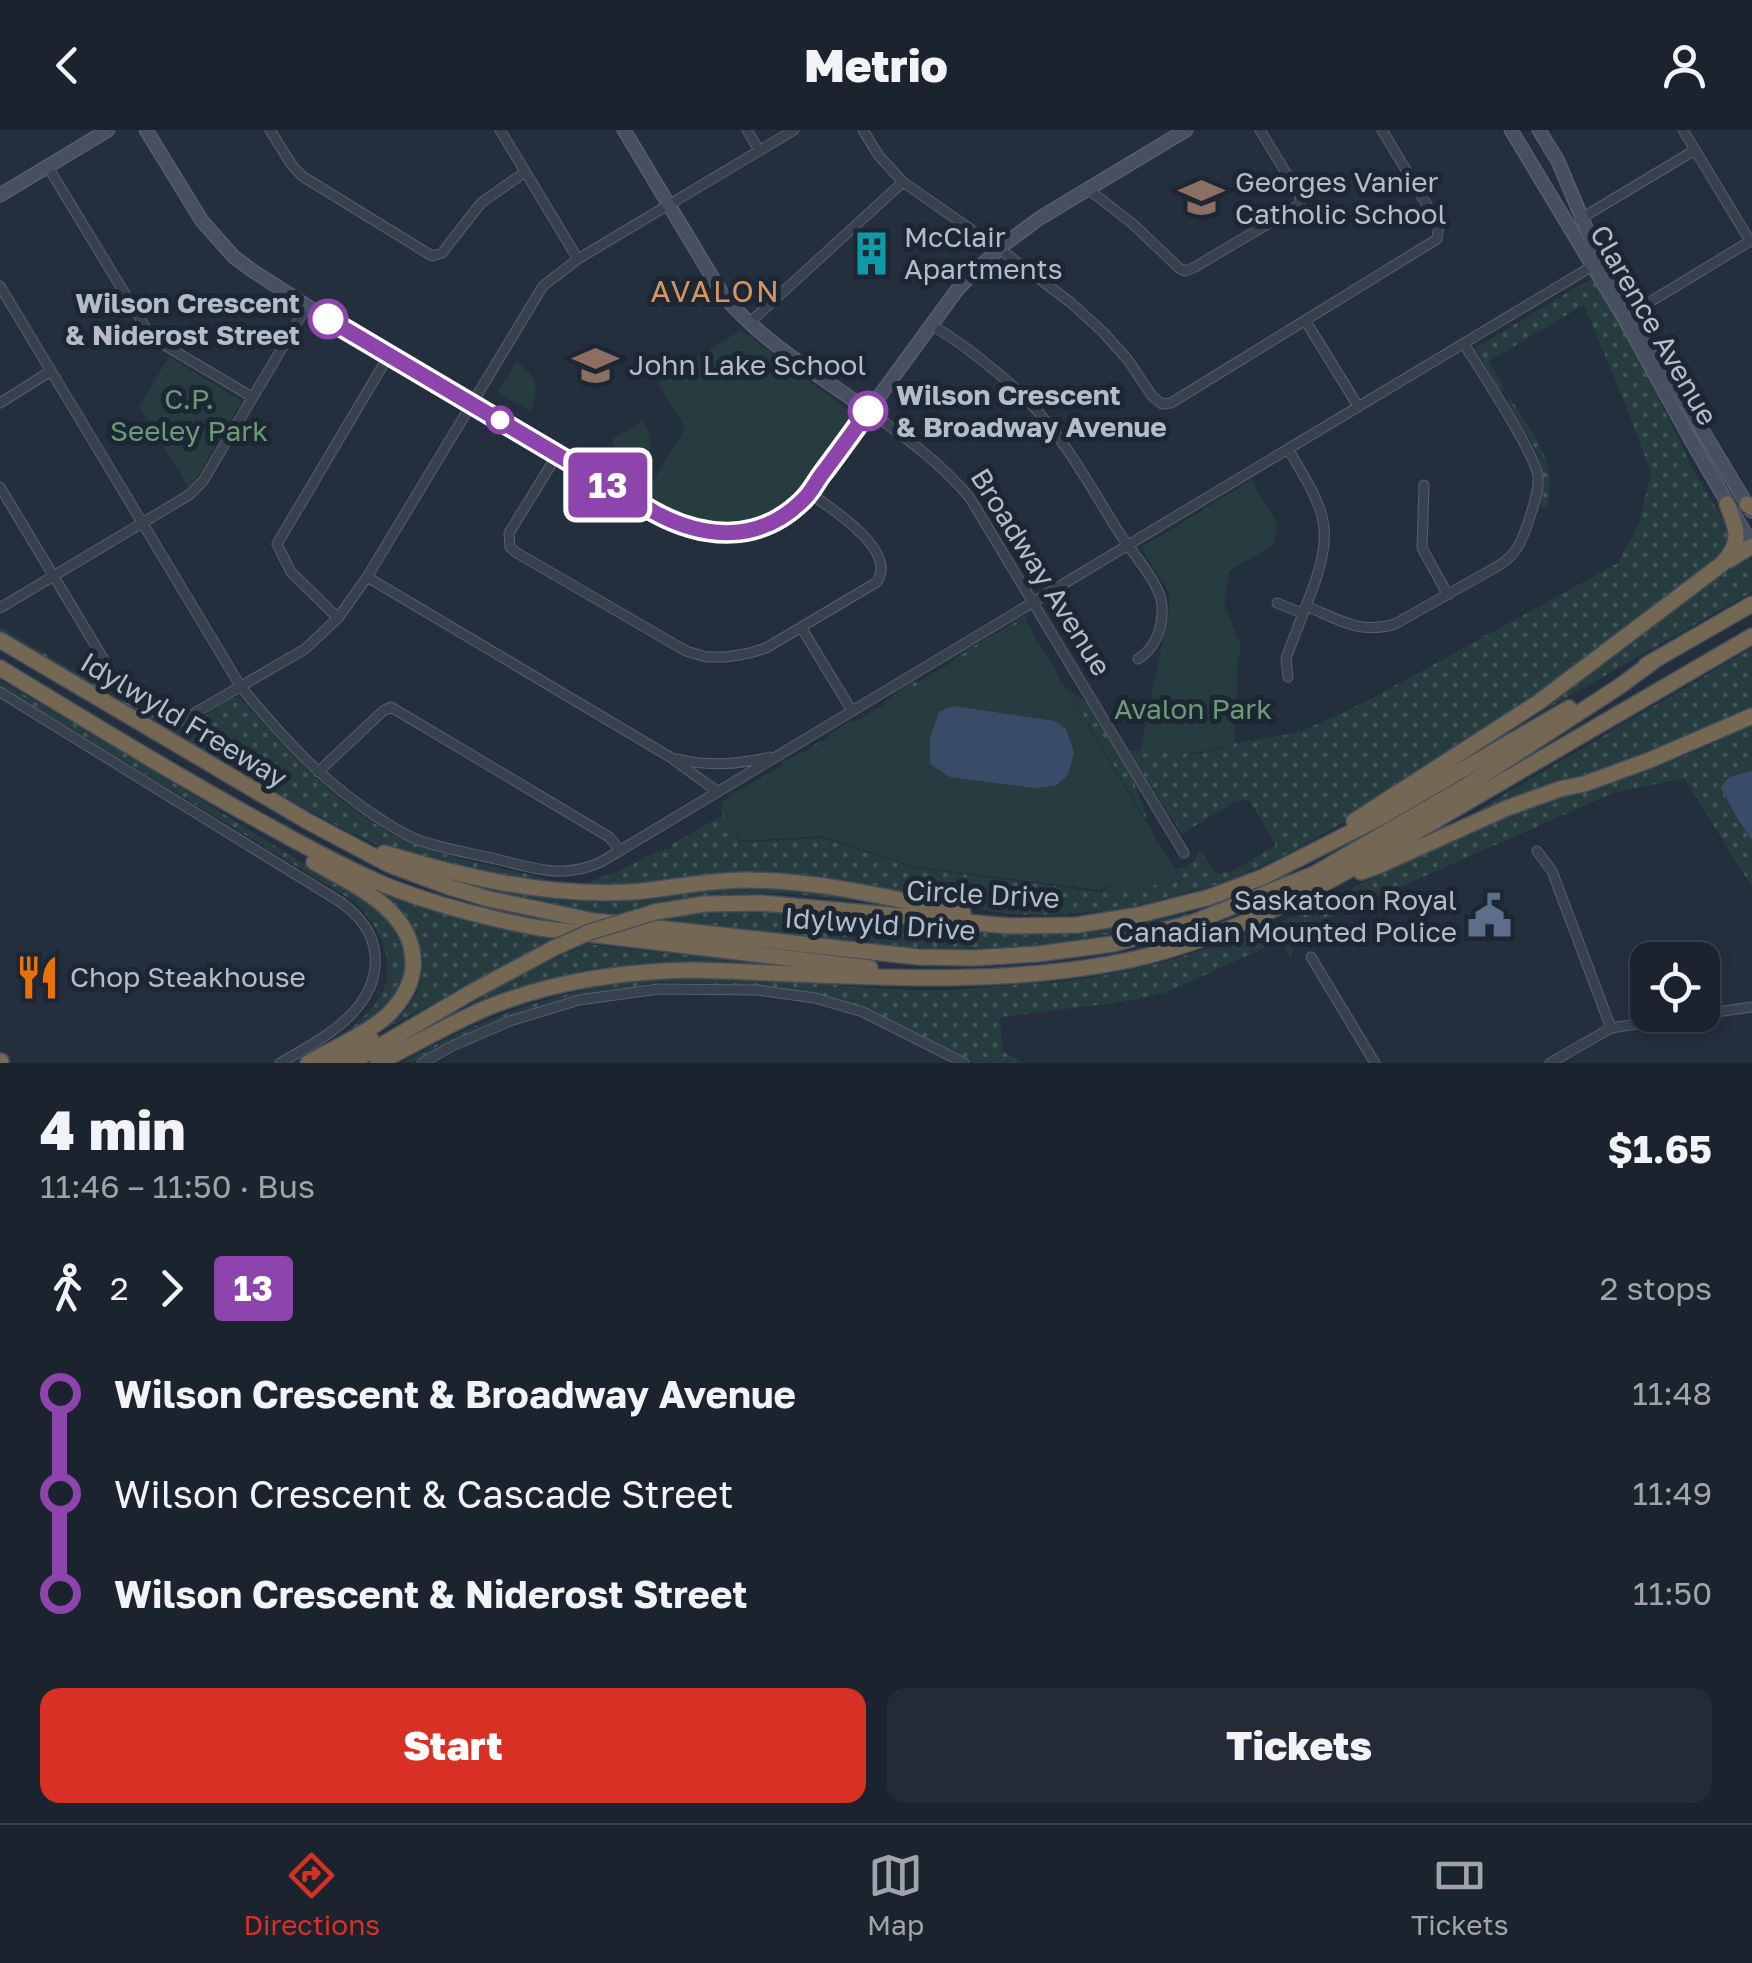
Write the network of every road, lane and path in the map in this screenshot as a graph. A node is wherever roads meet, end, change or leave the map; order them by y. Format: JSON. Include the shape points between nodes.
{"nodes":[{"id":1,"x":108,"y":130,"type":"edge"},
{"id":2,"x":146,"y":130,"type":"edge"},
{"id":3,"x":270,"y":130,"type":"edge"},
{"id":4,"x":500,"y":130,"type":"edge"},
{"id":5,"x":624,"y":130,"type":"edge"},
{"id":6,"x":747,"y":130,"type":"edge"},
{"id":7,"x":794,"y":130,"type":"edge"},
{"id":8,"x":863,"y":130,"type":"edge"},
{"id":9,"x":1186,"y":130,"type":"edge"},
{"id":10,"x":1260,"y":130,"type":"edge"},
{"id":11,"x":1382,"y":130,"type":"edge"},
{"id":12,"x":1511,"y":130,"type":"edge"},
{"id":13,"x":1539,"y":130,"type":"edge"},
{"id":14,"x":1683,"y":130,"type":"edge"},
{"id":15,"x":759,"y":150,"type":"junction"},
{"id":16,"x":1695,"y":150,"type":"junction"},
{"id":17,"x":48,"y":167,"type":"junction"},
{"id":18,"x":526,"y":172,"type":"junction"},
{"id":19,"x":904,"y":182,"type":"junction"},
{"id":20,"x":1088,"y":189,"type":"junction"},
{"id":21,"x":0,"y":195,"type":"edge"},
{"id":22,"x":669,"y":204,"type":"junction"},
{"id":23,"x":1582,"y":217,"type":"junction"},
{"id":24,"x":1569,"y":226,"type":"junction"},
{"id":25,"x":1751,"y":240,"type":"edge"},
{"id":26,"x":998,"y":250,"type":"junction"},
{"id":27,"x":578,"y":259,"type":"junction"},
{"id":28,"x":1596,"y":263,"type":"junction"},
{"id":29,"x":0,"y":286,"type":"edge"},
{"id":30,"x":307,"y":306,"type":"junction"},
{"id":31,"x":1628,"y":315,"type":"junction"},
{"id":32,"x":1305,"y":320,"type":"junction"},
{"id":33,"x":749,"y":323,"type":"junction"},
{"id":34,"x":930,"y":325,"type":"junction"},
{"id":35,"x":1464,"y":344,"type":"junction"},
{"id":36,"x":389,"y":354,"type":"junction"},
{"id":37,"x":51,"y":371,"type":"junction"},
{"id":38,"x":252,"y":397,"type":"junction"},
{"id":39,"x":0,"y":403,"type":"edge"},
{"id":40,"x":472,"y":403,"type":"junction"},
{"id":41,"x":1358,"y":406,"type":"junction"},
{"id":42,"x":868,"y":411,"type":"junction"},
{"id":43,"x":1288,"y":449,"type":"junction"},
{"id":44,"x":557,"y":454,"type":"junction"},
{"id":45,"x":1424,"y":484,"type":"dead end"},
{"id":46,"x":0,"y":487,"type":"edge"},
{"id":47,"x":809,"y":494,"type":"junction"},
{"id":48,"x":1727,"y":504,"type":"junction"},
{"id":49,"x":1750,"y":508,"type":"edge"},
{"id":50,"x":142,"y":522,"type":"junction"},
{"id":51,"x":1129,"y":545,"type":"junction"},
{"id":52,"x":1752,"y":545,"type":"edge"},
{"id":53,"x":54,"y":576,"type":"junction"},
{"id":54,"x":367,"y":577,"type":"junction"},
{"id":55,"x":1696,"y":582,"type":"junction"},
{"id":56,"x":1448,"y":594,"type":"junction"},
{"id":57,"x":1278,"y":602,"type":"dead end"},
{"id":58,"x":1033,"y":603,"type":"junction"},
{"id":59,"x":1752,"y":604,"type":"edge"},
{"id":60,"x":0,"y":608,"type":"edge"},
{"id":61,"x":1304,"y":609,"type":"junction"},
{"id":62,"x":338,"y":618,"type":"junction"},
{"id":63,"x":801,"y":628,"type":"junction"},
{"id":64,"x":1752,"y":636,"type":"edge"},
{"id":65,"x":0,"y":640,"type":"edge"},
{"id":66,"x":1138,"y":659,"type":"dead end"},
{"id":67,"x":1654,"y":661,"type":"junction"},
{"id":68,"x":0,"y":668,"type":"edge"},
{"id":69,"x":1288,"y":678,"type":"dead end"},
{"id":70,"x":241,"y":687,"type":"junction"},
{"id":71,"x":0,"y":692,"type":"edge"},
{"id":72,"x":852,"y":712,"type":"junction"},
{"id":73,"x":1752,"y":716,"type":"edge"},
{"id":74,"x":780,"y":754,"type":"junction"},
{"id":75,"x":670,"y":757,"type":"junction"},
{"id":76,"x":318,"y":772,"type":"junction"},
{"id":77,"x":718,"y":792,"type":"junction"},
{"id":78,"x":231,"y":807,"type":"junction"},
{"id":79,"x":344,"y":841,"type":"junction"},
{"id":80,"x":620,"y":850,"type":"junction"},
{"id":81,"x":1536,"y":851,"type":"dead end"},
{"id":82,"x":1184,"y":854,"type":"dead end"},
{"id":83,"x":1290,"y":863,"type":"junction"},
{"id":84,"x":1333,"y":880,"type":"junction"},
{"id":85,"x":1046,"y":924,"type":"junction"},
{"id":86,"x":1311,"y":956,"type":"dead end"},
{"id":87,"x":936,"y":977,"type":"junction"},
{"id":88,"x":470,"y":993,"type":"junction"},
{"id":89,"x":1752,"y":1007,"type":"edge"},
{"id":90,"x":1720,"y":1011,"type":"edge"},
{"id":91,"x":1630,"y":1025,"type":"edge"},
{"id":92,"x":1611,"y":1028,"type":"junction"},
{"id":93,"x":280,"y":1063,"type":"edge"},
{"id":94,"x":308,"y":1063,"type":"edge"},
{"id":95,"x":329,"y":1063,"type":"edge"},
{"id":96,"x":351,"y":1063,"type":"edge"},
{"id":97,"x":378,"y":1063,"type":"edge"},
{"id":98,"x":422,"y":1063,"type":"edge"},
{"id":99,"x":964,"y":1063,"type":"edge"},
{"id":100,"x":1375,"y":1063,"type":"edge"},
{"id":101,"x":1550,"y":1063,"type":"edge"}],
"edges":[{"from":1,"to":17,"type":"street"},
{"from":2,"to":30,"type":"street","via":[[217,240]]},
{"from":3,"to":18,"type":"street","via":[[302,176],[432,256],[442,254],[482,203]]},
{"from":4,"to":18,"type":"street"},
{"from":5,"to":22,"type":"street","name":"Broadway Avenue"},
{"from":6,"to":15,"type":"street"},
{"from":7,"to":15,"type":"street"},
{"from":8,"to":19,"type":"street"},
{"from":9,"to":20,"type":"street"},
{"from":10,"to":20,"type":"street","via":[[1300,202],[1195,268],[1179,268]]},
{"from":11,"to":32,"type":"street","via":[[1439,225],[1437,239]]},
{"from":12,"to":24,"type":"street","name":"Clarence Avenue"},
{"from":13,"to":23,"type":"street","name":"Clarence Avenue"},
{"from":14,"to":16,"type":"street"},
{"from":15,"to":22,"type":"street"},
{"from":16,"to":23,"type":"street"},
{"from":16,"to":25,"type":"street"},
{"from":17,"to":21,"type":"street"},
{"from":17,"to":38,"type":"street","via":[[147,330]]},
{"from":18,"to":27,"type":"street"},
{"from":19,"to":26,"type":"street"},
{"from":19,"to":33,"type":"street"},
{"from":20,"to":26,"type":"street"},
{"from":22,"to":27,"type":"street"},
{"from":22,"to":33,"type":"street","name":"Broadway Avenue","via":[[723,294]]},
{"from":23,"to":24,"type":"street"},
{"from":23,"to":28,"type":"street","name":"Clarence Avenue"},
{"from":24,"to":28,"type":"street","name":"Clarence Avenue"},
{"from":25,"to":31,"type":"street"},
{"from":26,"to":32,"type":"street","via":[[1103,332],[1162,404]]},
{"from":26,"to":34,"type":"street"},
{"from":27,"to":40,"type":"street","via":[[543,286]]},
{"from":28,"to":31,"type":"street","name":"Clarence Avenue"},
{"from":28,"to":35,"type":"street"},
{"from":29,"to":37,"type":"street"},
{"from":30,"to":36,"type":"street"},
{"from":30,"to":38,"type":"street"},
{"from":31,"to":48,"type":"street","name":"Clarence Avenue"},
{"from":31,"to":49,"type":"street","name":"Clarence Avenue"},
{"from":32,"to":41,"type":"street"},
{"from":33,"to":42,"type":"street","name":"Broadway Avenue"},
{"from":34,"to":42,"type":"street"},
{"from":34,"to":51,"type":"street","via":[[1038,412]]},
{"from":35,"to":41,"type":"street"},
{"from":35,"to":56,"type":"street","via":[[1535,464],[1538,484],[1516,552]]},
{"from":36,"to":40,"type":"street"},
{"from":36,"to":62,"type":"street","via":[[277,544],[291,572]]},
{"from":37,"to":39,"type":"street"},
{"from":37,"to":50,"type":"street"},
{"from":38,"to":50,"type":"street","via":[[203,481]]},
{"from":40,"to":44,"type":"street"},
{"from":40,"to":54,"type":"street"},
{"from":41,"to":43,"type":"street"},
{"from":42,"to":47,"type":"street"},
{"from":42,"to":58,"type":"street","name":"Broadway Avenue","via":[[951,474]]},
{"from":43,"to":51,"type":"street"},
{"from":43,"to":61,"type":"street","via":[[1324,518],[1324,554]]},
{"from":44,"to":47,"type":"street","via":[[670,521],[702,532],[758,527]]},
{"from":44,"to":63,"type":"street","via":[[508,533],[516,553],[670,644],[706,657],[750,654]]},
{"from":45,"to":56,"type":"street","via":[[1422,548]]},
{"from":46,"to":53,"type":"street"},
{"from":47,"to":63,"type":"street","via":[[861,531],[882,570],[877,582]]},
{"from":48,"to":52,"type":"street","name":"Clarence Avenue"},
{"from":48,"to":55,"type":"highway","via":[[1738,532],[1735,545]]},
{"from":50,"to":53,"type":"street"},
{"from":50,"to":70,"type":"street"},
{"from":51,"to":58,"type":"street"},
{"from":51,"to":66,"type":"street","via":[[1163,607],[1156,643]]},
{"from":52,"to":55,"type":"highway"},
{"from":53,"to":60,"type":"street"},
{"from":53,"to":70,"type":"street","via":[[127,698],[181,721]]},
{"from":54,"to":62,"type":"street"},
{"from":54,"to":75,"type":"street"},
{"from":55,"to":83,"type":"highway","via":[[1539,702]]},
{"from":56,"to":61,"type":"street","via":[[1395,624],[1369,630]]},
{"from":57,"to":61,"type":"street"},
{"from":58,"to":72,"type":"street"},
{"from":58,"to":82,"type":"street","name":"Broadway Avenue"},
{"from":59,"to":67,"type":"highway","name":"Circle Drive"},
{"from":61,"to":69,"type":"street","via":[[1286,658]]},
{"from":62,"to":70,"type":"street","via":[[305,649]]},
{"from":63,"to":72,"type":"street"},
{"from":64,"to":84,"type":"highway"},
{"from":65,"to":79,"type":"highway","name":"Idylwyld Freeway"},
{"from":67,"to":79,"type":"highway","name":"Idylwyld Drive","via":[[1468,785],[1314,874],[1194,922],[1114,944],[918,957],[594,921],[449,887]]},
{"from":67,"to":83,"type":"highway","name":"Circle Drive"},
{"from":68,"to":78,"type":"highway","name":"Idylwyld Freeway"},
{"from":70,"to":76,"type":"street"},
{"from":71,"to":93,"type":"street","via":[[358,916],[375,951],[368,994],[341,1023]]},
{"from":72,"to":74,"type":"street"},
{"from":73,"to":84,"type":"highway"},
{"from":74,"to":75,"type":"street","via":[[718,765]]},
{"from":74,"to":77,"type":"street"},
{"from":75,"to":77,"type":"street"},
{"from":76,"to":80,"type":"street","via":[[420,840],[568,872]]},
{"from":76,"to":80,"type":"street","via":[[391,707]]},
{"from":77,"to":80,"type":"street"},
{"from":78,"to":87,"type":"highway","name":"Idylwyld Drive","via":[[387,886],[494,920]]},
{"from":78,"to":94,"type":"highway","via":[[380,902],[409,938],[412,974],[397,1005]]},
{"from":79,"to":85,"type":"highway","via":[[461,876],[549,890],[813,883]]},
{"from":81,"to":92,"type":"street","via":[[1552,872]]},
{"from":83,"to":85,"type":"highway","name":"Circle Drive","via":[[1157,911]]},
{"from":84,"to":87,"type":"highway","via":[[1244,922],[1133,959],[1054,972]]},
{"from":85,"to":88,"type":"highway","name":"Circle Drive","bridge":true,"via":[[704,904],[600,928]]},
{"from":86,"to":100,"type":"street"},
{"from":87,"to":97,"type":"highway","via":[[664,970],[592,978],[487,1008]]},
{"from":88,"to":95,"type":"highway"},
{"from":88,"to":96,"type":"highway","name":"Circle Drive"},
{"from":89,"to":90,"type":"street"},
{"from":91,"to":92,"type":"street"},
{"from":92,"to":101,"type":"street"},
{"from":98,"to":99,"type":"street","via":[[510,1021],[579,1000],[659,989],[816,998],[863,1012]]}]}
